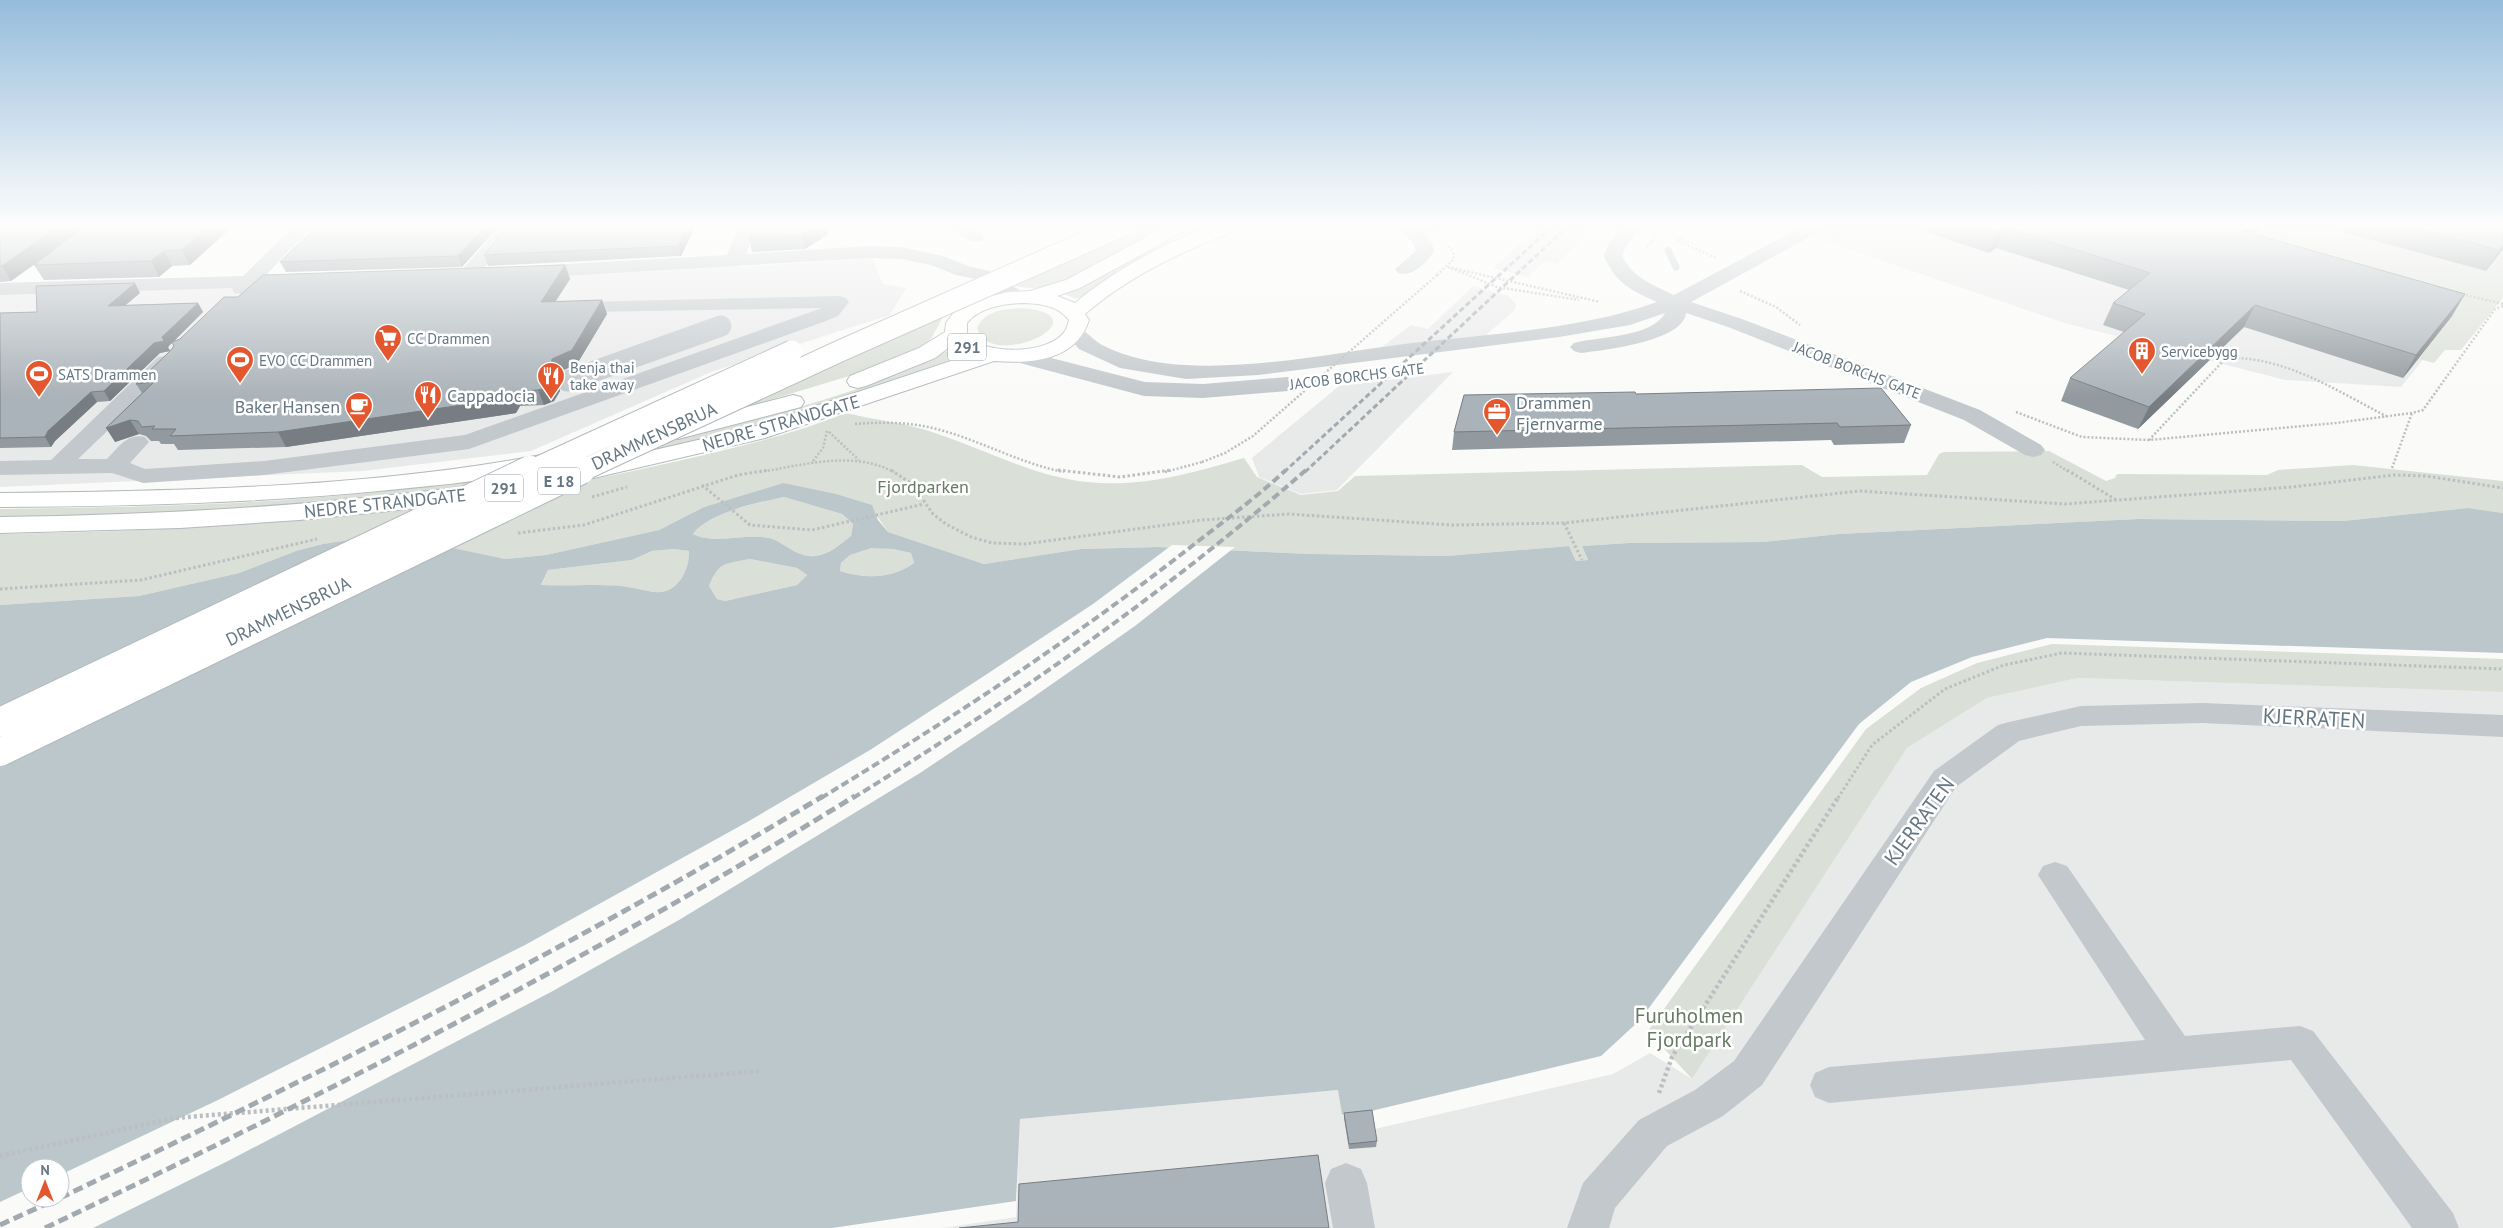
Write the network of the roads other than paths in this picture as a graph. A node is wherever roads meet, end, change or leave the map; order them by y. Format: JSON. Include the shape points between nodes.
{"nodes":[{"id":1,"x":21,"y":282,"type":"edge"},
{"id":2,"x":238,"y":282,"type":"edge"},
{"id":3,"x":248,"y":282,"type":"edge"},
{"id":4,"x":666,"y":282,"type":"edge"},
{"id":5,"x":950,"y":282,"type":"edge"},
{"id":6,"x":969,"y":282,"type":"edge"},
{"id":7,"x":993,"y":282,"type":"edge"},
{"id":8,"x":995,"y":282,"type":"edge"},
{"id":9,"x":1076,"y":282,"type":"edge"},
{"id":10,"x":1116,"y":282,"type":"edge"},
{"id":11,"x":1633,"y":282,"type":"edge"},
{"id":12,"x":1712,"y":282,"type":"edge"},
{"id":13,"x":680,"y":283,"type":"junction"},
{"id":14,"x":9,"y":289,"type":"edge"},
{"id":15,"x":1025,"y":297,"type":"junction"},
{"id":16,"x":0,"y":302,"type":"edge"},
{"id":17,"x":226,"y":303,"type":"edge"},
{"id":18,"x":1674,"y":303,"type":"junction"},
{"id":19,"x":786,"y":304,"type":"junction"},
{"id":20,"x":586,"y":306,"type":"edge"},
{"id":21,"x":976,"y":307,"type":"junction"},
{"id":22,"x":1075,"y":323,"type":"junction"},
{"id":23,"x":955,"y":334,"type":"junction"},
{"id":24,"x":991,"y":355,"type":"junction"},
{"id":25,"x":1020,"y":356,"type":"junction"},
{"id":26,"x":169,"y":359,"type":"edge"},
{"id":27,"x":567,"y":381,"type":"dead end"},
{"id":28,"x":138,"y":442,"type":"edge"},
{"id":29,"x":2033,"y":450,"type":"road end"},
{"id":30,"x":114,"y":466,"type":"junction"},
{"id":31,"x":58,"y":467,"type":"junction"},
{"id":32,"x":0,"y":468,"type":"edge"},
{"id":33,"x":0,"y":500,"type":"edge"},
{"id":34,"x":0,"y":525,"type":"edge"},
{"id":35,"x":0,"y":722,"type":"edge"},
{"id":36,"x":2503,"y":726,"type":"edge"},
{"id":37,"x":0,"y":752,"type":"edge"},
{"id":38,"x":2055,"y":875,"type":"dead end"},
{"id":39,"x":2175,"y":1054,"type":"junction"},
{"id":40,"x":1829,"y":1085,"type":"dead end"},
{"id":41,"x":1346,"y":1183,"type":"dead end"},
{"id":42,"x":1354,"y":1228,"type":"edge"},
{"id":43,"x":1588,"y":1228,"type":"edge"},
{"id":44,"x":2438,"y":1228,"type":"edge"}],
"edges":[{"from":1,"to":14,"type":"street"},
{"from":2,"to":14,"type":"street"},
{"from":3,"to":17,"type":"street"},
{"from":4,"to":13,"type":"street"},
{"from":5,"to":35,"type":"highway","name":"DRAMMENSBRUA","number":"E 18","bridge":true,"via":[[547,463]]},
{"from":6,"to":21,"type":"street"},
{"from":7,"to":37,"type":"highway","name":"DRAMMENSBRUA","number":"E 18","bridge":true,"via":[[659,433]]},
{"from":8,"to":15,"type":"street"},
{"from":9,"to":15,"type":"highway","number":"291"},
{"from":10,"to":22,"type":"highway","number":"291","via":[[1106,288]]},
{"from":11,"to":18,"type":"street"},
{"from":12,"to":18,"type":"street","name":"JACOB BORCHS GATE"},
{"from":13,"to":19,"type":"street"},
{"from":13,"to":20,"type":"street"},
{"from":14,"to":16,"type":"street"},
{"from":15,"to":21,"type":"highway","number":"291"},
{"from":15,"to":22,"type":"highway","number":"291","via":[[1058,302]]},
{"from":18,"to":22,"type":"street","name":"JACOB BORCHS GATE","via":[[1607,324],[1462,345],[1242,370],[1186,372],[1142,366],[1097,351],[1086,345]]},
{"from":18,"to":25,"type":"street","name":"JACOB BORCHS GATE","via":[[1676,316],[1665,328],[1646,337],[1246,389],[1144,389]]},
{"from":18,"to":29,"type":"street","name":"JACOB BORCHS GATE","via":[[1972,415]]},
{"from":19,"to":27,"type":"street","bridge":true},
{"from":19,"to":30,"type":"street","via":[[839,302],[831,312],[819,317],[468,442],[264,468],[143,476]]},
{"from":21,"to":23,"type":"highway","number":"291","via":[[958,320]]},
{"from":22,"to":25,"type":"highway","number":"291","via":[[1056,347]]},
{"from":23,"to":24,"type":"highway","number":"291","via":[[967,347]]},
{"from":23,"to":33,"type":"highway","name":"NEDRE STRANDGATE","number":"291","via":[[927,354],[825,392],[690,430],[536,463],[299,492]]},
{"from":24,"to":25,"type":"highway","number":"291"},
{"from":24,"to":34,"type":"highway","name":"NEDRE STRANDGATE","number":"291","via":[[757,433],[522,486],[282,514]]},
{"from":26,"to":31,"type":"street"},
{"from":28,"to":30,"type":"street"},
{"from":30,"to":31,"type":"street"},
{"from":31,"to":32,"type":"street"},
{"from":36,"to":43,"type":"street","name":"KJERRATEN","via":[[2203,713],[2081,716],[2009,733],[1945,779],[1748,1073],[1709,1103],[1653,1134],[1598,1197]]},
{"from":38,"to":39,"type":"street"},
{"from":39,"to":40,"type":"street"},
{"from":39,"to":44,"type":"street","via":[[2300,1043]]},
{"from":41,"to":42,"type":"street"}]}
